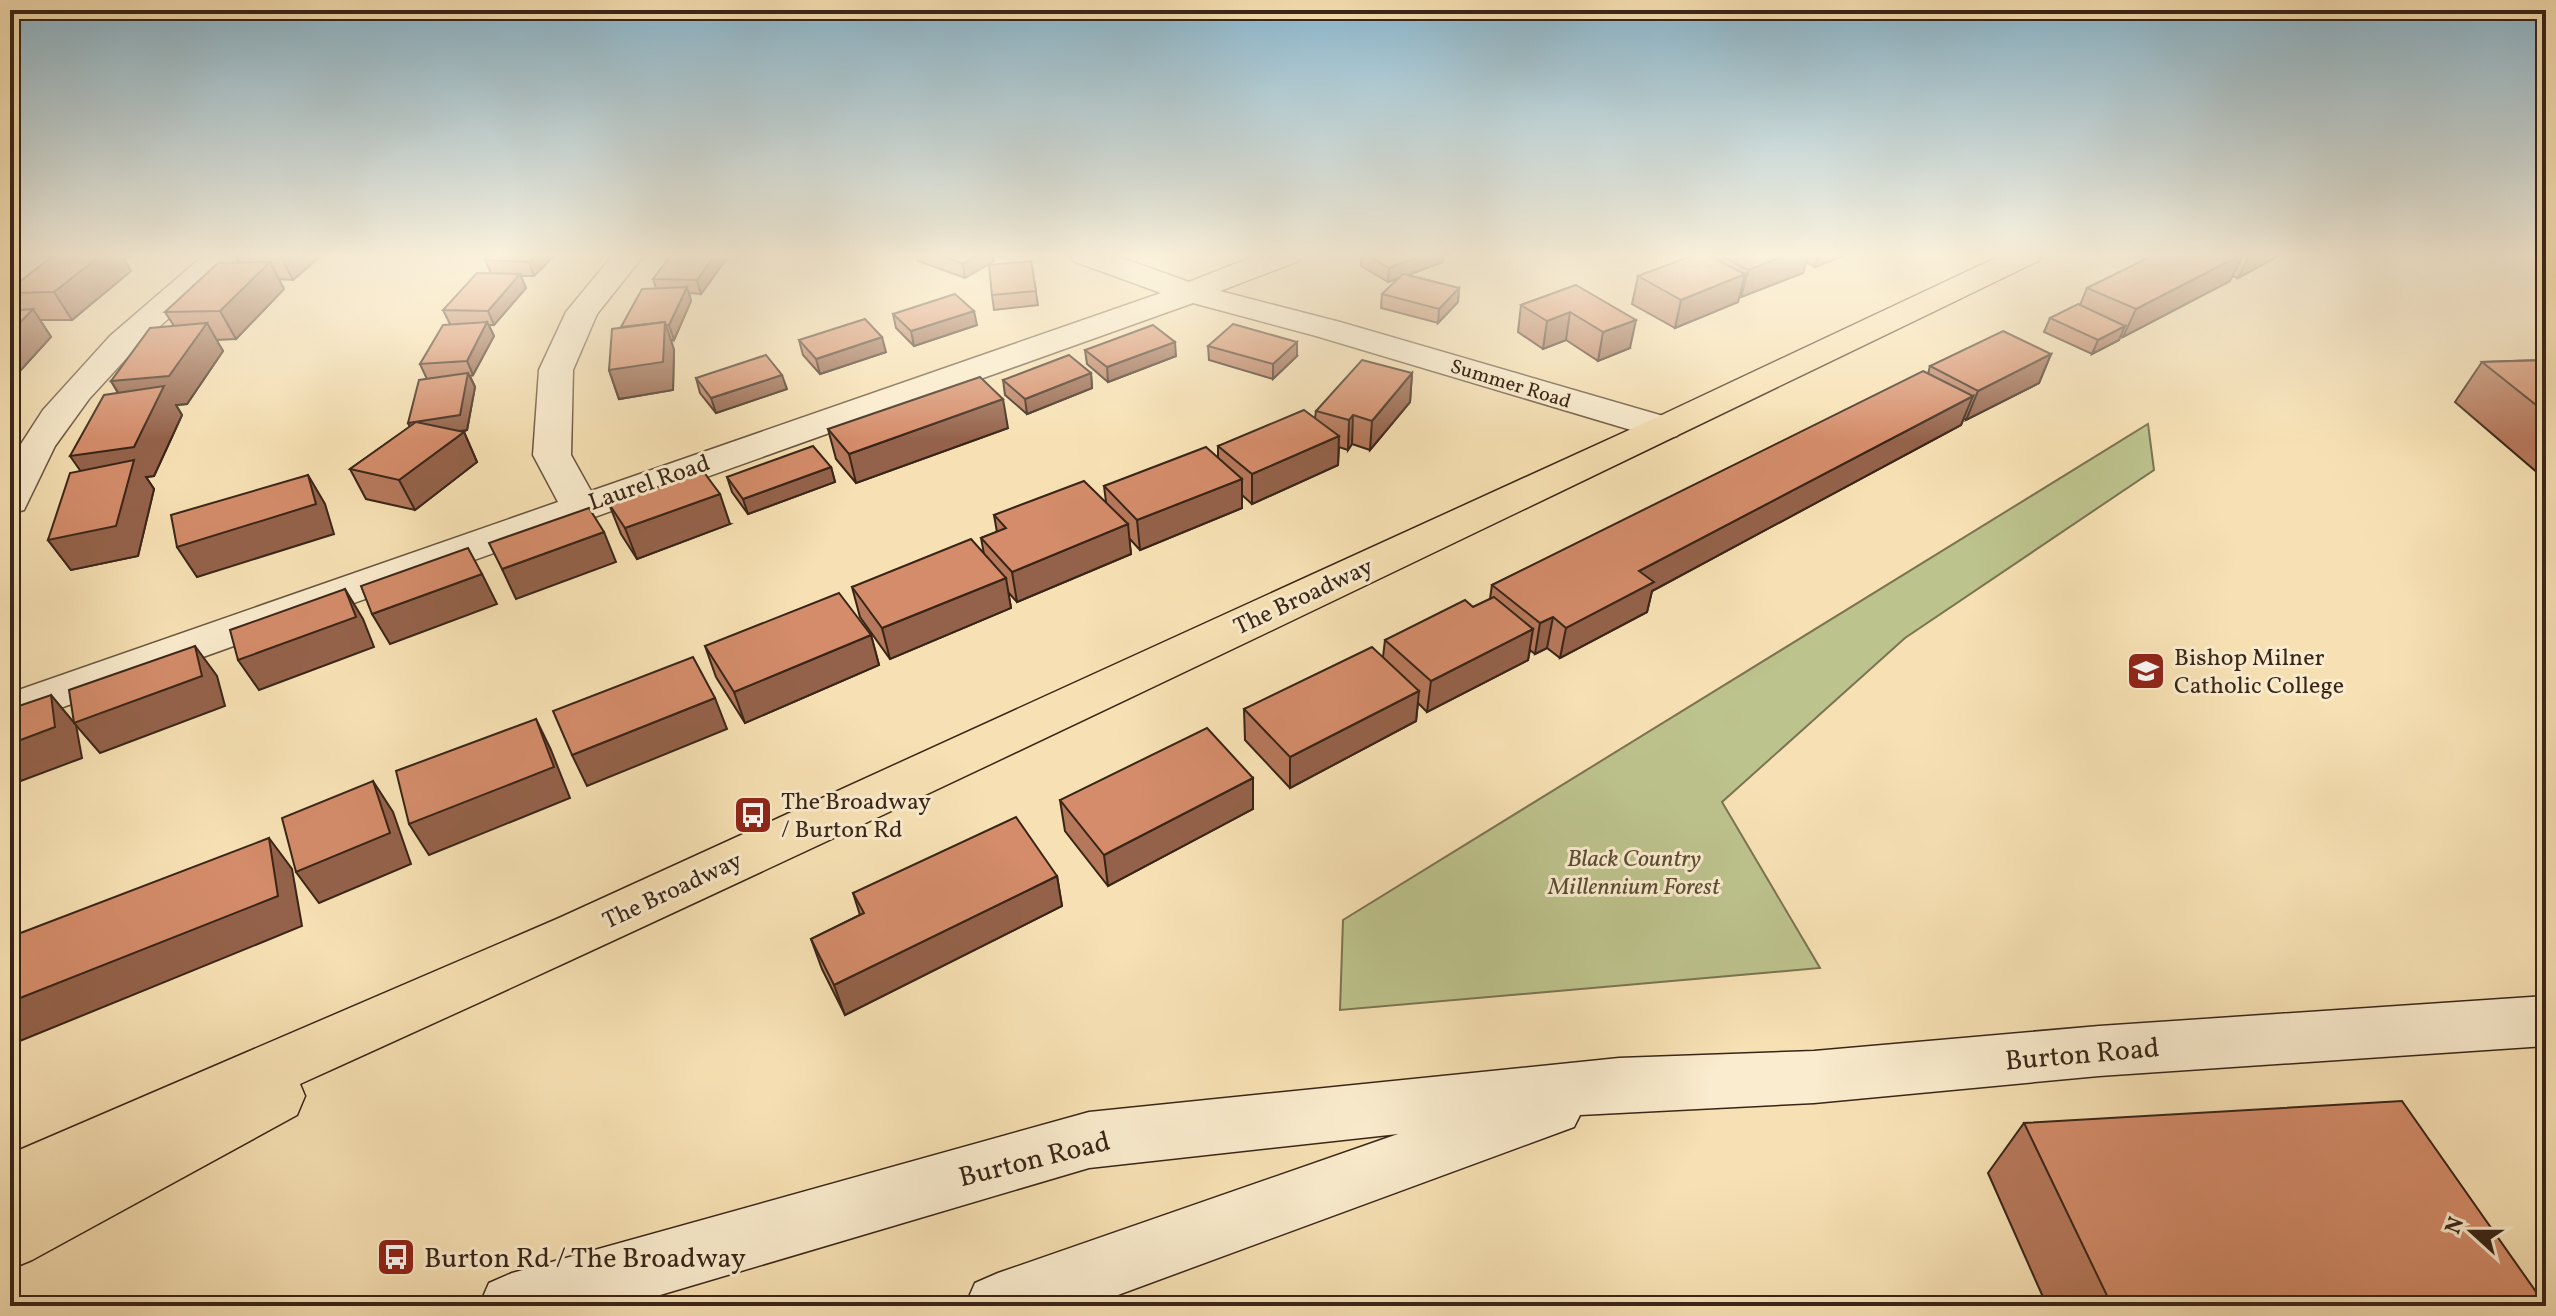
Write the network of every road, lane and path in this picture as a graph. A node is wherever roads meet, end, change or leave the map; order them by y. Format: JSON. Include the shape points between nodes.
{"nodes":[{"id":1,"x":150,"y":316,"type":"edge"},
{"id":2,"x":580,"y":316,"type":"edge"},
{"id":3,"x":1124,"y":316,"type":"edge"},
{"id":4,"x":1280,"y":316,"type":"edge"},
{"id":5,"x":1898,"y":316,"type":"edge"},
{"id":6,"x":1664,"y":428,"type":"junction"},
{"id":7,"x":10,"y":502,"type":"edge"},
{"id":8,"x":580,"y":507,"type":"junction"},
{"id":9,"x":10,"y":710,"type":"edge"},
{"id":10,"x":578,"y":934,"type":"junction"},
{"id":11,"x":2546,"y":1021,"type":"edge"},
{"id":12,"x":1619,"y":1084,"type":"junction"},
{"id":13,"x":10,"y":1184,"type":"edge"},
{"id":14,"x":10,"y":1238,"type":"edge"},
{"id":15,"x":512,"y":1306,"type":"edge"},
{"id":16,"x":998,"y":1306,"type":"edge"}],
"edges":[{"from":1,"to":7,"type":"street","via":[[94,369],[37,446]]},
{"from":2,"to":8,"type":"street","via":[[556,370],[552,455]]},
{"from":3,"to":8,"type":"street","name":"Laurel Road"},
{"from":4,"to":6,"type":"street","name":"Summer Road"},
{"from":5,"to":6,"type":"main road","name":"The Broadway"},
{"from":6,"to":10,"type":"main road","name":"The Broadway"},
{"from":8,"to":9,"type":"street","name":"Laurel Road"},
{"from":10,"to":13,"type":"main road","name":"The Broadway"},
{"from":10,"to":14,"type":"main road","name":"The Broadway"},
{"from":11,"to":12,"type":"street","name":"Burton Road","via":[[2114,1050],[1814,1077]]},
{"from":12,"to":15,"type":"street","name":"Burton Road","via":[[1089,1140]]},
{"from":12,"to":16,"type":"street","name":"Burton Road"}]}
